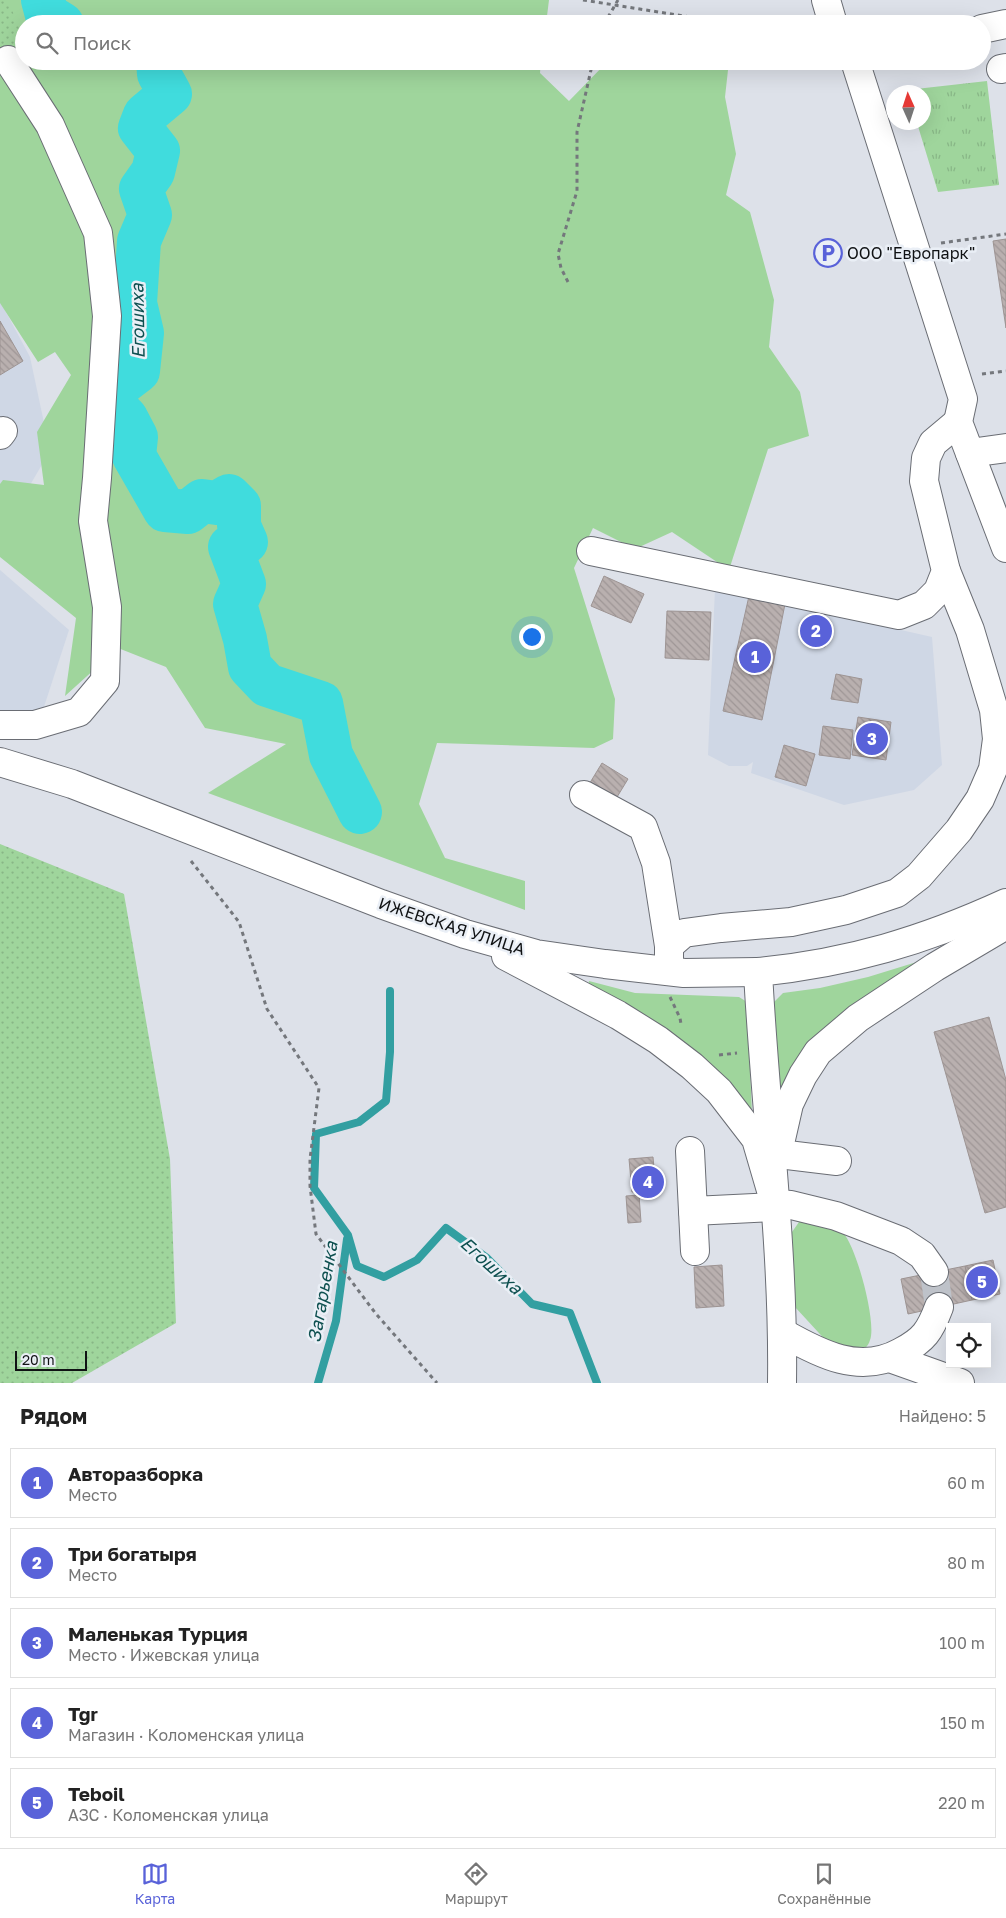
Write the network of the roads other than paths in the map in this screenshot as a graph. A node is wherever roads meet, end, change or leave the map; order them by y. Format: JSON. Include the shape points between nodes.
{"nodes":[{"id":1,"x":826,"y":0,"type":"edge"},
{"id":2,"x":830,"y":15,"type":"edge"},
{"id":3,"x":1006,"y":24,"type":"edge"},
{"id":4,"x":991,"y":26,"type":"edge"},
{"id":5,"x":8,"y":60,"type":"dead end"},
{"id":6,"x":858,"y":70,"type":"edge"},
{"id":7,"x":958,"y":422,"type":"junction"},
{"id":8,"x":1006,"y":448,"type":"edge"},
{"id":9,"x":970,"y":453,"type":"junction"},
{"id":10,"x":1006,"y":548,"type":"edge"},
{"id":11,"x":592,"y":551,"type":"dead end"},
{"id":12,"x":946,"y":570,"type":"junction"},
{"id":13,"x":0,"y":724,"type":"edge"},
{"id":14,"x":0,"y":762,"type":"edge"},
{"id":15,"x":584,"y":795,"type":"dead end"},
{"id":16,"x":1006,"y":903,"type":"edge"},
{"id":17,"x":1006,"y":925,"type":"edge"},
{"id":18,"x":465,"y":934,"type":"junction"},
{"id":19,"x":669,"y":959,"type":"junction"},
{"id":20,"x":758,"y":972,"type":"junction"},
{"id":21,"x":690,"y":1152,"type":"dead end"},
{"id":22,"x":779,"y":1154,"type":"junction"},
{"id":23,"x":837,"y":1161,"type":"dead end"},
{"id":24,"x":776,"y":1206,"type":"junction"},
{"id":25,"x":693,"y":1211,"type":"junction"},
{"id":26,"x":695,"y":1251,"type":"dead end"},
{"id":27,"x":934,"y":1272,"type":"tunnel mouth"},
{"id":28,"x":939,"y":1307,"type":"tunnel mouth"},
{"id":29,"x":783,"y":1334,"type":"junction"},
{"id":30,"x":890,"y":1358,"type":"junction"},
{"id":31,"x":782,"y":1383,"type":"edge"},
{"id":32,"x":960,"y":1383,"type":"edge"}],
"edges":[{"from":1,"to":2,"type":"street"},
{"from":3,"to":4,"type":"street"},
{"from":5,"to":13,"type":"street","via":[[50,125],[98,233],[107,316],[93,521],[107,607],[105,682],[78,712],[35,725]]},
{"from":6,"to":7,"type":"street","via":[[964,399]]},
{"from":7,"to":9,"type":"street"},
{"from":7,"to":12,"type":"street","via":[[934,443],[926,458],[924,481]]},
{"from":8,"to":9,"type":"street"},
{"from":9,"to":10,"type":"street"},
{"from":11,"to":12,"type":"street","via":[[899,615],[924,605],[938,591]]},
{"from":12,"to":19,"type":"street","via":[[973,639],[994,710],[997,739],[993,769],[980,799],[959,830],[919,876],[896,892],[846,910],[791,922],[684,934]]},
{"from":14,"to":18,"type":"street","name":"ИЖЕВСКАЯ УЛИЦА","via":[[72,784]]},
{"from":15,"to":19,"type":"street","via":[[643,827],[656,863]]},
{"from":16,"to":20,"type":"street","name":"ИЖЕВСКАЯ УЛИЦА","via":[[915,941],[878,952],[798,968]]},
{"from":17,"to":22,"type":"street","via":[[858,1018],[818,1052],[789,1104]]},
{"from":18,"to":19,"type":"street","name":"ИЖЕВСКАЯ УЛИЦА","via":[[536,954]]},
{"from":18,"to":24,"type":"street","via":[[618,1015],[692,1066],[719,1091],[756,1139]]},
{"from":19,"to":20,"type":"street","name":"ИЖЕВСКАЯ УЛИЦА","via":[[708,974]]},
{"from":20,"to":24,"type":"street"},
{"from":21,"to":25,"type":"street"},
{"from":22,"to":23,"type":"street"},
{"from":22,"to":24,"type":"street"},
{"from":24,"to":25,"type":"street"},
{"from":24,"to":27,"type":"street","via":[[790,1205],[836,1216],[901,1242],[922,1255]]},
{"from":24,"to":29,"type":"street"},
{"from":25,"to":26,"type":"street"},
{"from":28,"to":30,"type":"street","via":[[932,1328],[913,1346]]},
{"from":29,"to":30,"type":"street","via":[[816,1352],[837,1358],[858,1362]]},
{"from":29,"to":31,"type":"street"},
{"from":30,"to":32,"type":"street"}]}
